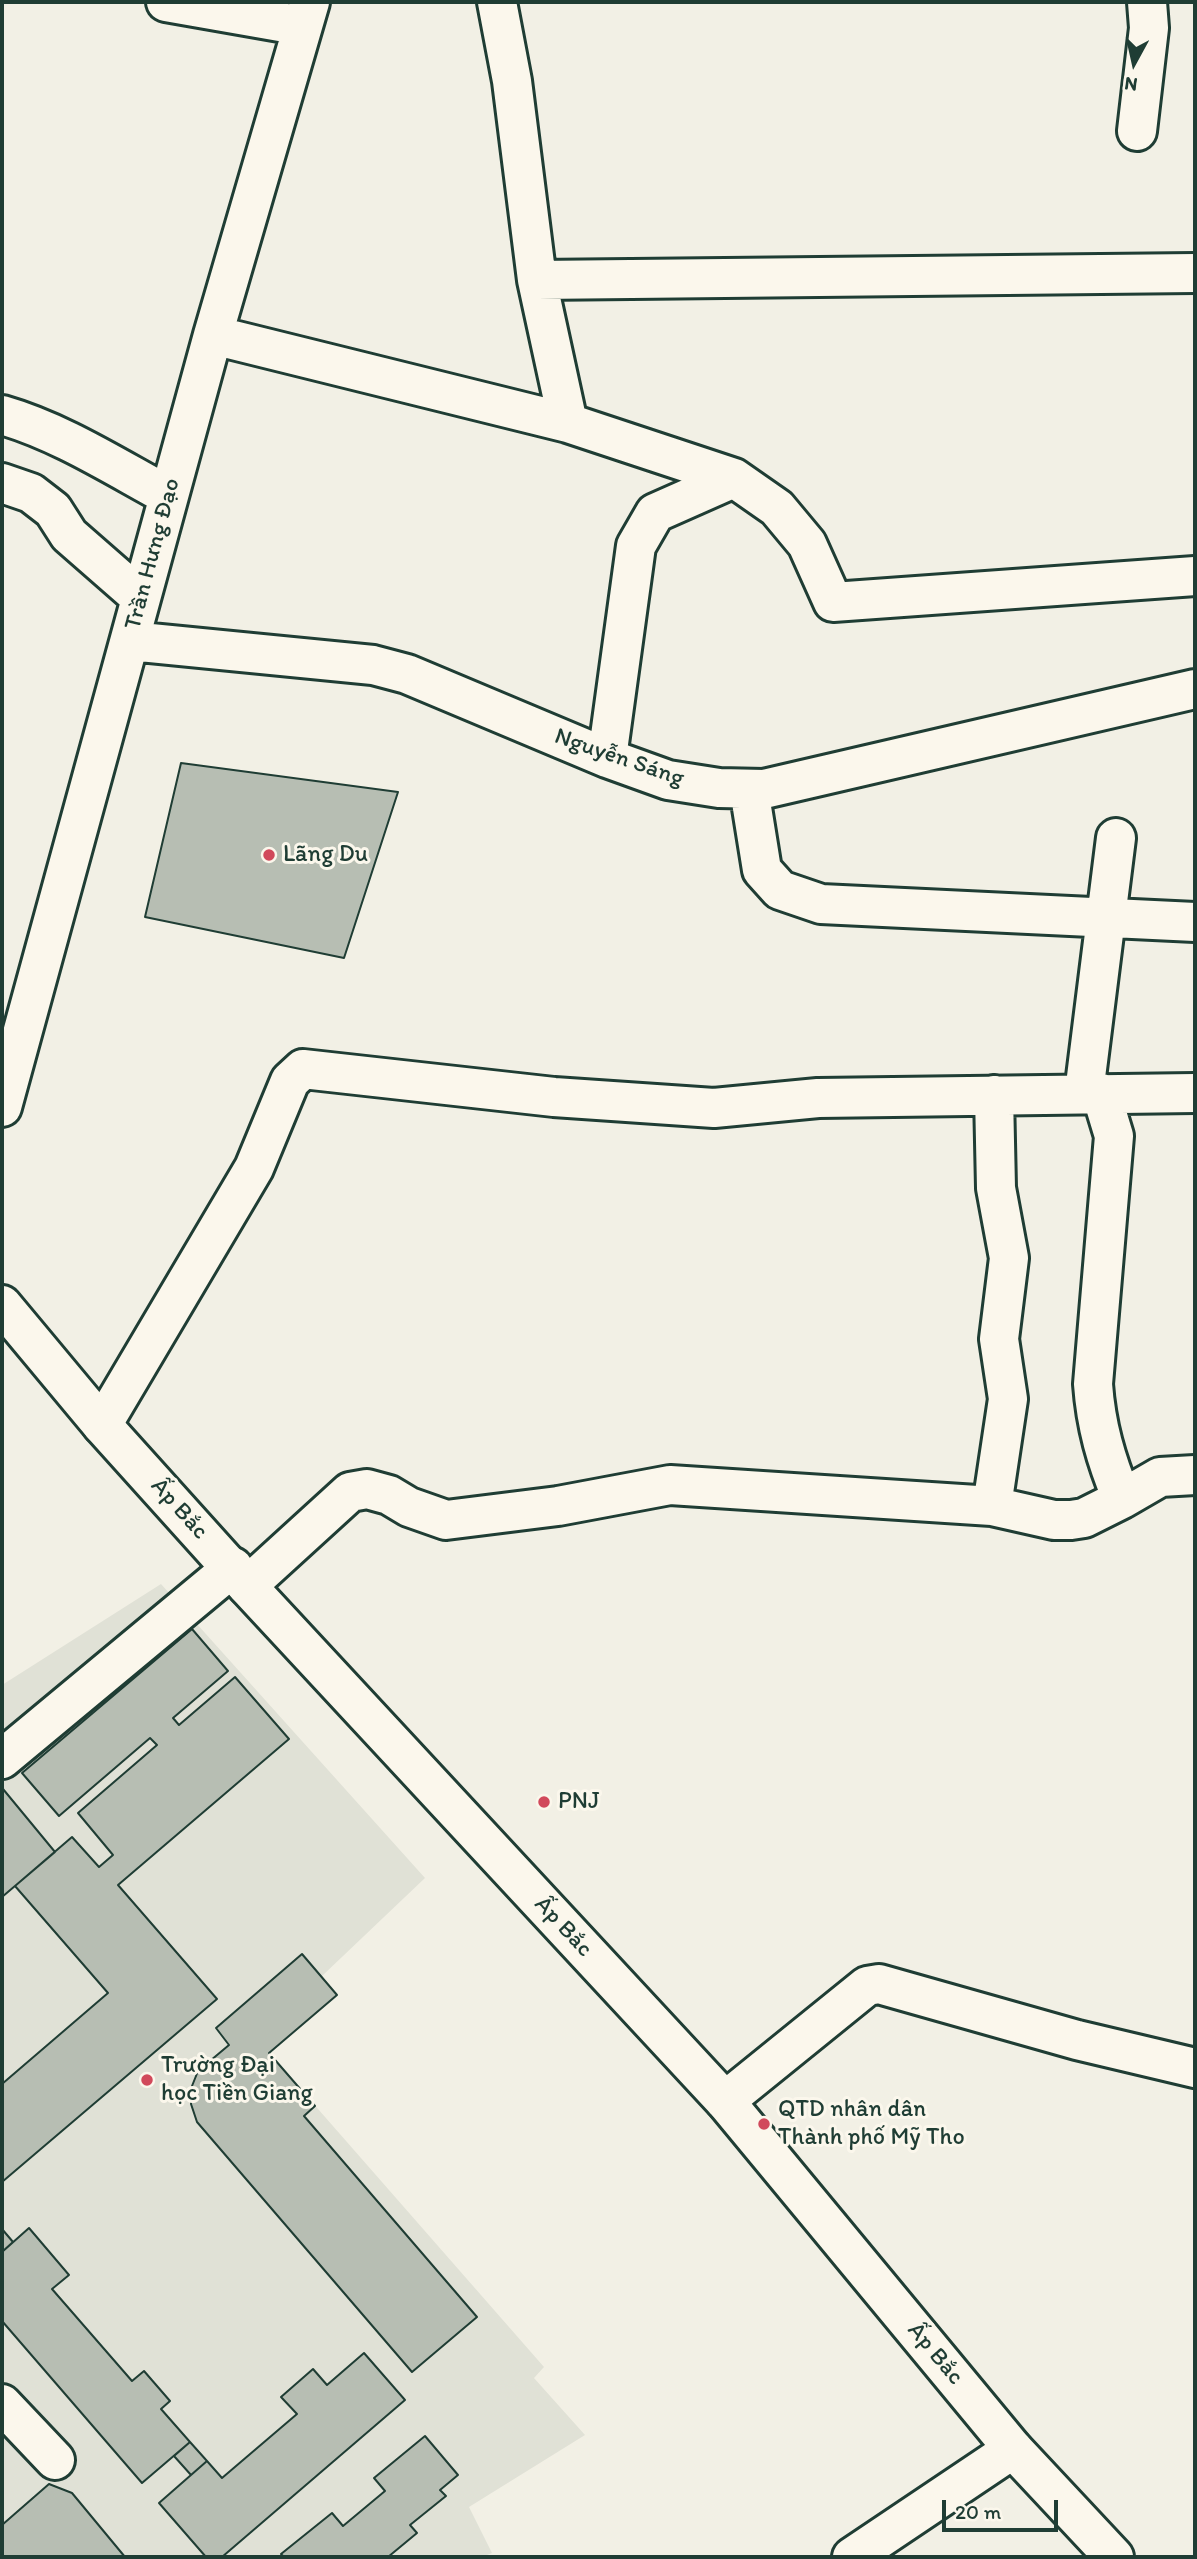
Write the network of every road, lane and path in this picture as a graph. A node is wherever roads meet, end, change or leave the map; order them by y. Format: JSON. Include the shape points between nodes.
{"nodes":[{"id":1,"x":166,"y":2,"type":"edge"},
{"id":2,"x":497,"y":2,"type":"edge"},
{"id":3,"x":1147,"y":2,"type":"edge"},
{"id":4,"x":306,"y":14,"type":"edge"},
{"id":5,"x":1136,"y":131,"type":"dead end"},
{"id":6,"x":1195,"y":273,"type":"edge"},
{"id":7,"x":537,"y":280,"type":"junction"},
{"id":8,"x":213,"y":335,"type":"junction"},
{"id":9,"x":2,"y":415,"type":"edge"},
{"id":10,"x":568,"y":423,"type":"junction"},
{"id":11,"x":734,"y":478,"type":"junction"},
{"id":12,"x":2,"y":483,"type":"edge"},
{"id":13,"x":169,"y":496,"type":"junction"},
{"id":14,"x":1195,"y":576,"type":"edge"},
{"id":15,"x":141,"y":598,"type":"junction"},
{"id":16,"x":130,"y":641,"type":"junction"},
{"id":17,"x":1195,"y":689,"type":"edge"},
{"id":18,"x":607,"y":758,"type":"junction"},
{"id":19,"x":749,"y":789,"type":"junction"},
{"id":20,"x":1116,"y":838,"type":"dead end"},
{"id":21,"x":1106,"y":917,"type":"junction"},
{"id":22,"x":1195,"y":922,"type":"edge"},
{"id":23,"x":1093,"y":1093,"type":"junction"},
{"id":24,"x":1195,"y":1093,"type":"edge"},
{"id":25,"x":994,"y":1095,"type":"junction"},
{"id":26,"x":2,"y":1107,"type":"edge"},
{"id":27,"x":2,"y":1305,"type":"edge"},
{"id":28,"x":102,"y":1425,"type":"junction"},
{"id":29,"x":1195,"y":1475,"type":"edge"},
{"id":30,"x":1122,"y":1499,"type":"junction"},
{"id":31,"x":992,"y":1506,"type":"junction"},
{"id":32,"x":240,"y":1577,"type":"junction"},
{"id":33,"x":2,"y":1759,"type":"edge"},
{"id":34,"x":1195,"y":2068,"type":"edge"},
{"id":35,"x":724,"y":2101,"type":"junction"},
{"id":36,"x":2,"y":2404,"type":"edge"},
{"id":37,"x":1013,"y":2449,"type":"junction"},
{"id":38,"x":55,"y":2460,"type":"dead end"},
{"id":39,"x":852,"y":2557,"type":"edge"},
{"id":40,"x":1114,"y":2557,"type":"edge"}],
"edges":[{"from":1,"to":4,"type":"street"},
{"from":2,"to":7,"type":"street","via":[[512,81]]},
{"from":3,"to":5,"type":"street","via":[[1149,28]]},
{"from":4,"to":8,"type":"street","name":"Trần Hưng Đạo"},
{"from":6,"to":7,"type":"street"},
{"from":7,"to":10,"type":"street"},
{"from":8,"to":10,"type":"street"},
{"from":8,"to":13,"type":"street","name":"Trần Hưng Đạo"},
{"from":9,"to":13,"type":"street","via":[[33,424]]},
{"from":10,"to":11,"type":"street"},
{"from":11,"to":14,"type":"street","via":[[777,509],[807,544],[833,602]]},
{"from":11,"to":18,"type":"street","via":[[655,513],[636,546]]},
{"from":12,"to":15,"type":"street","via":[[31,493],[53,510],[69,535]]},
{"from":13,"to":15,"type":"street","name":"Trần Hưng Đạo"},
{"from":15,"to":16,"type":"street","name":"Trần Hưng Đạo"},
{"from":16,"to":18,"type":"street","name":"Nguyễn Sáng","via":[[373,666],[407,674]]},
{"from":16,"to":26,"type":"street","name":"Trần Hưng Đạo"},
{"from":17,"to":19,"type":"street","name":"Nguyễn Sáng"},
{"from":18,"to":19,"type":"street","name":"Nguyễn Sáng","via":[[668,780]]},
{"from":19,"to":21,"type":"street","via":[[762,870],[780,890],[821,904]]},
{"from":20,"to":21,"type":"street"},
{"from":21,"to":22,"type":"street"},
{"from":21,"to":23,"type":"street"},
{"from":23,"to":24,"type":"street"},
{"from":23,"to":25,"type":"street"},
{"from":23,"to":30,"type":"street","via":[[1114,1136],[1093,1384],[1103,1453]]},
{"from":25,"to":28,"type":"street","via":[[818,1098],[714,1108],[554,1097],[303,1069],[290,1081],[254,1168]]},
{"from":25,"to":31,"type":"street","via":[[996,1188],[1009,1258],[999,1339],[1007,1399]]},
{"from":27,"to":28,"type":"street","name":"Ấp Bắc"},
{"from":28,"to":32,"type":"street","name":"Ấp Bắc"},
{"from":29,"to":30,"type":"street","via":[[1160,1477]]},
{"from":30,"to":31,"type":"street","via":[[1071,1520]]},
{"from":31,"to":32,"type":"street","via":[[670,1485],[446,1520],[367,1489],[350,1492]]},
{"from":32,"to":33,"type":"street"},
{"from":32,"to":35,"type":"street","name":"Ấp Bắc"},
{"from":34,"to":35,"type":"street","via":[[879,1984],[867,1986]]},
{"from":35,"to":37,"type":"street","name":"Ấp Bắc"},
{"from":36,"to":38,"type":"street"},
{"from":37,"to":39,"type":"street"},
{"from":37,"to":40,"type":"street","name":"Ấp Bắc"}]}
